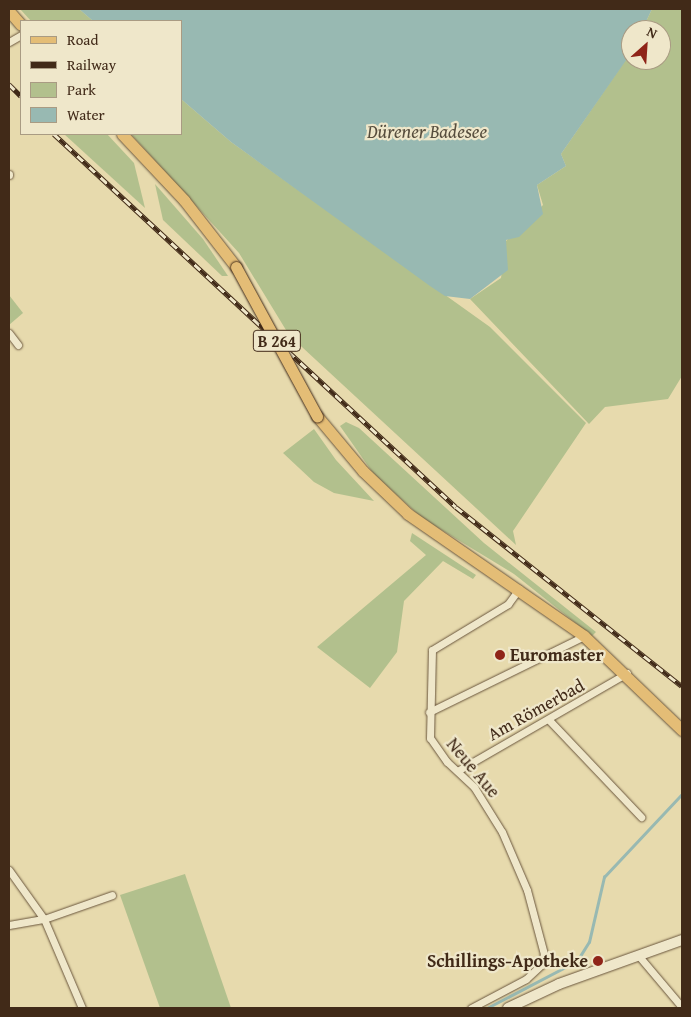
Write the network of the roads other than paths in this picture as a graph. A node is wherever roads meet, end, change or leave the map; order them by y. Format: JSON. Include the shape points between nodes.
{"nodes":[{"id":1,"x":9,"y":12,"type":"edge"},
{"id":2,"x":20,"y":24,"type":"edge"},
{"id":3,"x":20,"y":36,"type":"edge"},
{"id":4,"x":9,"y":42,"type":"edge"},
{"id":5,"x":123,"y":135,"type":"edge"},
{"id":6,"x":9,"y":333,"type":"edge"},
{"id":7,"x":18,"y":345,"type":"dead end"},
{"id":8,"x":519,"y":589,"type":"junction"},
{"id":9,"x":584,"y":636,"type":"junction"},
{"id":10,"x":627,"y":673,"type":"junction"},
{"id":11,"x":429,"y":712,"type":"junction"},
{"id":12,"x":549,"y":720,"type":"junction"},
{"id":13,"x":682,"y":730,"type":"edge"},
{"id":14,"x":459,"y":770,"type":"junction"},
{"id":15,"x":641,"y":817,"type":"dead end"},
{"id":16,"x":9,"y":870,"type":"edge"},
{"id":17,"x":112,"y":895,"type":"dead end"},
{"id":18,"x":44,"y":919,"type":"junction"},
{"id":19,"x":9,"y":925,"type":"edge"},
{"id":20,"x":682,"y":940,"type":"edge"},
{"id":21,"x":638,"y":955,"type":"junction"},
{"id":22,"x":682,"y":1007,"type":"edge"},
{"id":23,"x":82,"y":1008,"type":"edge"},
{"id":24,"x":471,"y":1008,"type":"edge"},
{"id":25,"x":508,"y":1008,"type":"edge"}],
"edges":[{"from":1,"to":2,"type":"main road"},
{"from":3,"to":4,"type":"street"},
{"from":5,"to":8,"type":"main road","number":"B 264","bridge":true,"via":[[184,200],[236,267],[317,416],[386,494],[479,564]]},
{"from":6,"to":7,"type":"street"},
{"from":8,"to":9,"type":"main road","number":"B 264"},
{"from":8,"to":11,"type":"street","name":"Neue Aue","via":[[508,604],[435,647]]},
{"from":9,"to":10,"type":"main road","number":"B 264"},
{"from":9,"to":11,"type":"street"},
{"from":10,"to":12,"type":"street","name":"Am Römerbad"},
{"from":10,"to":13,"type":"main road","number":"B 264"},
{"from":11,"to":14,"type":"street","name":"Neue Aue","via":[[430,738]]},
{"from":12,"to":14,"type":"street","name":"Am Römerbad"},
{"from":12,"to":15,"type":"street"},
{"from":14,"to":24,"type":"street","name":"Neue Aue","via":[[494,817],[527,890],[544,954],[536,971]]},
{"from":16,"to":18,"type":"street"},
{"from":17,"to":18,"type":"street"},
{"from":18,"to":19,"type":"street"},
{"from":18,"to":23,"type":"street"},
{"from":20,"to":21,"type":"main road"},
{"from":21,"to":22,"type":"street"},
{"from":21,"to":25,"type":"main road"}]}
